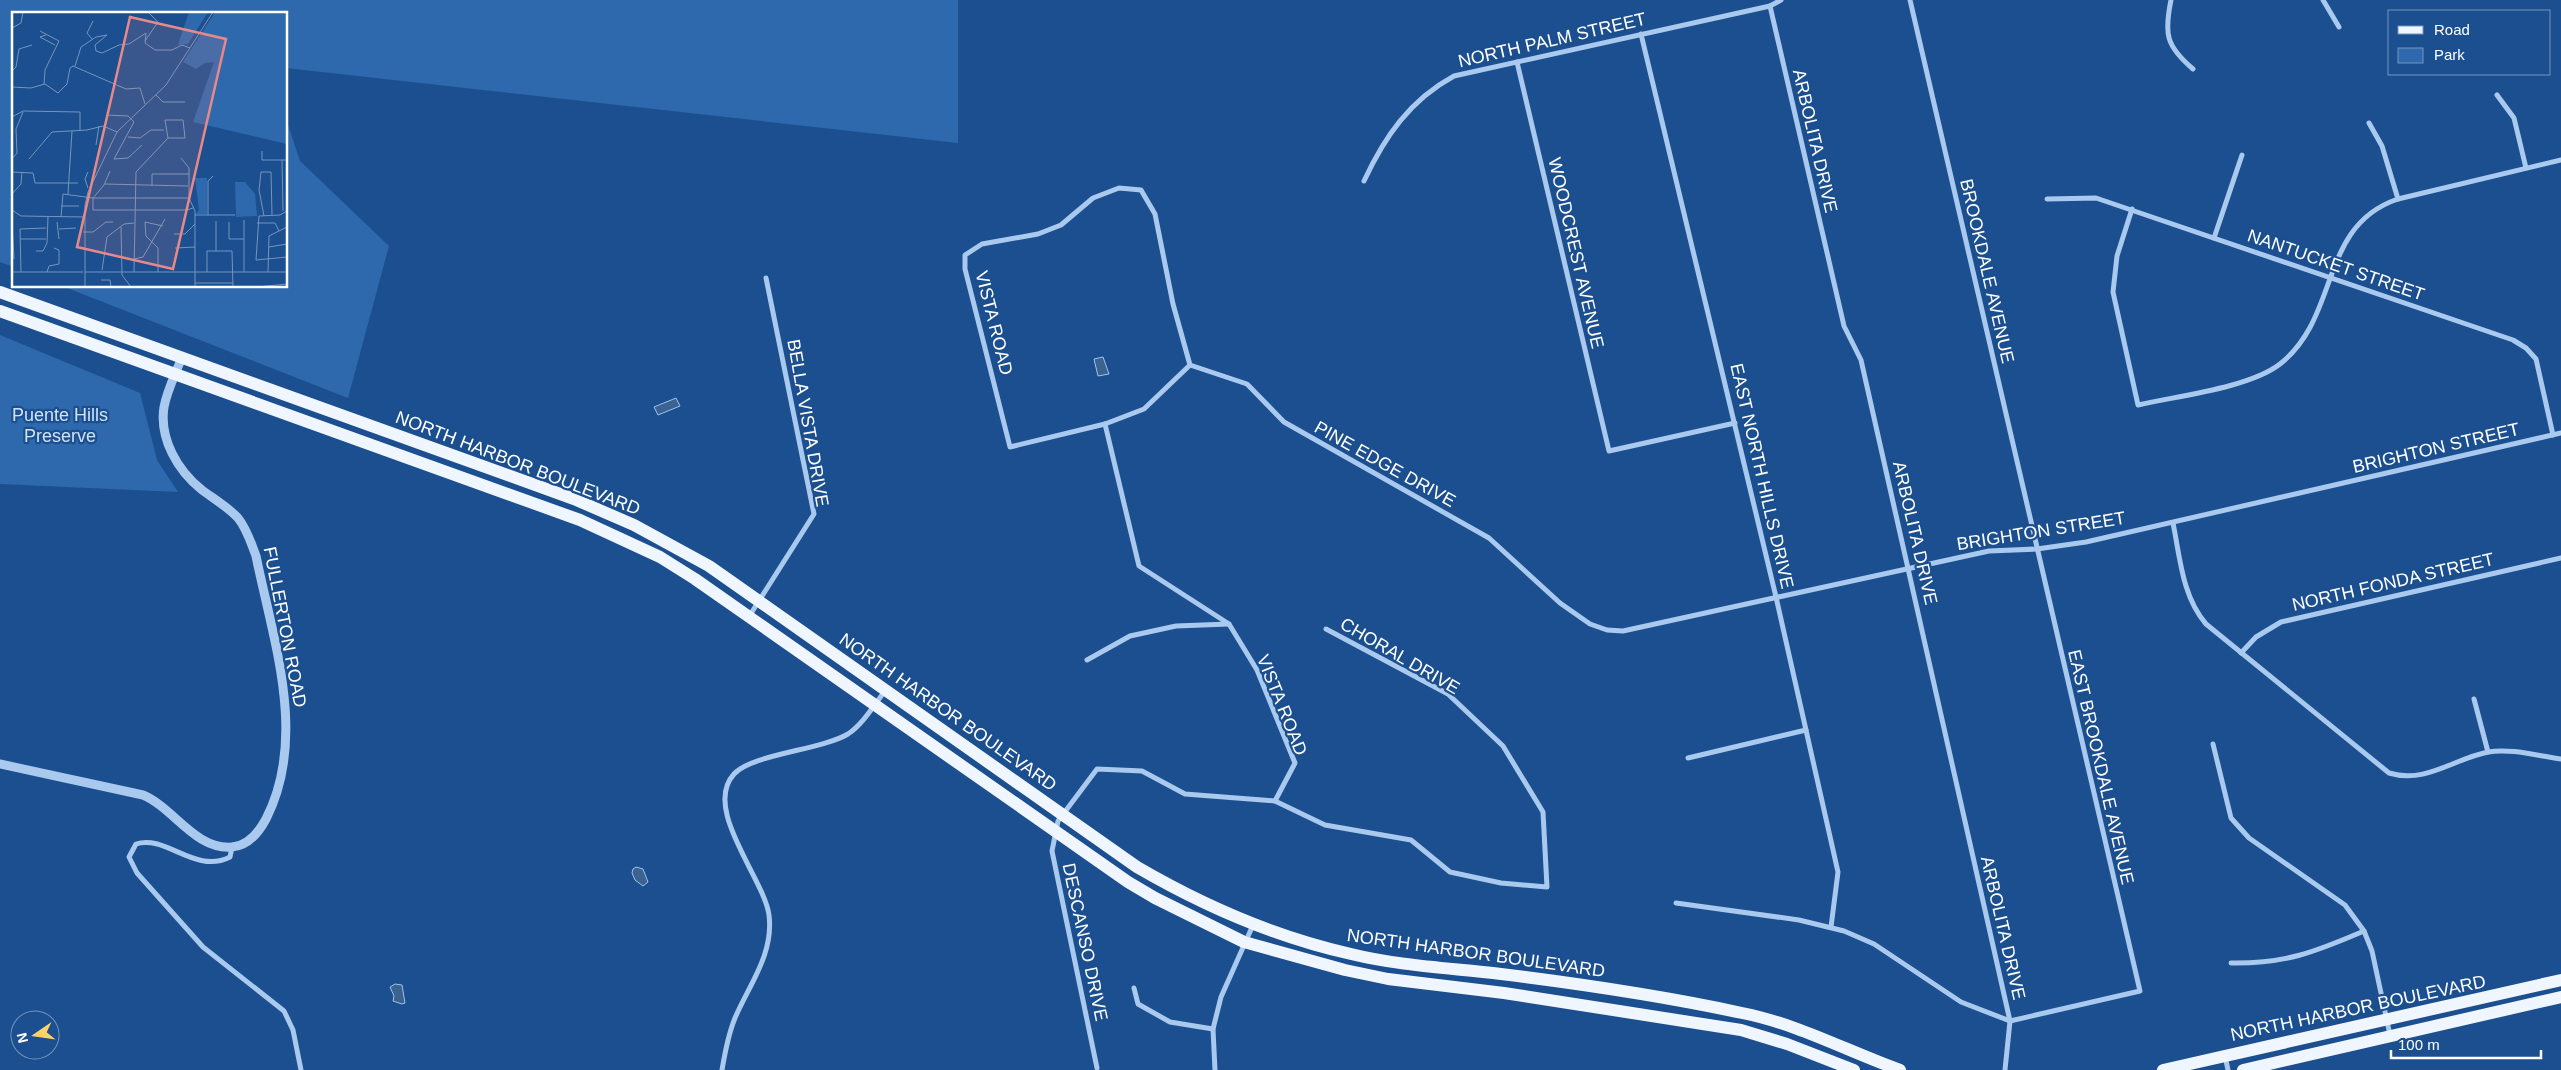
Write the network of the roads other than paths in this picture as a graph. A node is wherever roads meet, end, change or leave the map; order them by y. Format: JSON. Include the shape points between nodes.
{"nodes":[{"id":1,"x":1781,"y":0,"type":"edge"},
{"id":2,"x":1910,"y":0,"type":"edge"},
{"id":3,"x":2171,"y":0,"type":"edge"},
{"id":4,"x":2324,"y":0,"type":"edge"},
{"id":5,"x":1770,"y":6,"type":"junction"},
{"id":6,"x":2339,"y":27,"type":"dead end"},
{"id":7,"x":1641,"y":34,"type":"junction"},
{"id":8,"x":1517,"y":62,"type":"junction"},
{"id":9,"x":2194,"y":69,"type":"dead end"},
{"id":10,"x":2497,"y":95,"type":"dead end"},
{"id":11,"x":2370,"y":123,"type":"dead end"},
{"id":12,"x":2242,"y":155,"type":"dead end"},
{"id":13,"x":2561,"y":160,"type":"edge"},
{"id":14,"x":2526,"y":168,"type":"junction"},
{"id":15,"x":1364,"y":181,"type":"dead end"},
{"id":16,"x":2046,"y":199,"type":"dead end"},
{"id":17,"x":2398,"y":200,"type":"junction"},
{"id":18,"x":2132,"y":209,"type":"junction"},
{"id":19,"x":2214,"y":238,"type":"junction"},
{"id":20,"x":766,"y":278,"type":"dead end"},
{"id":21,"x":2331,"y":278,"type":"junction"},
{"id":22,"x":0,"y":292,"type":"edge"},
{"id":23,"x":0,"y":311,"type":"edge"},
{"id":24,"x":182,"y":357,"type":"junction"},
{"id":25,"x":1190,"y":365,"type":"junction"},
{"id":26,"x":175,"y":375,"type":"junction"},
{"id":27,"x":1735,"y":423,"type":"junction"},
{"id":28,"x":1106,"y":424,"type":"junction"},
{"id":29,"x":2561,"y":433,"type":"edge"},
{"id":30,"x":2553,"y":434,"type":"junction"},
{"id":31,"x":2172,"y":523,"type":"junction"},
{"id":32,"x":2036,"y":549,"type":"junction"},
{"id":33,"x":2561,"y":558,"type":"edge"},
{"id":34,"x":1909,"y":568,"type":"junction"},
{"id":35,"x":1776,"y":597,"type":"junction"},
{"id":36,"x":760,"y":602,"type":"junction"},
{"id":37,"x":1560,"y":602,"type":"joint"},
{"id":38,"x":750,"y":616,"type":"junction"},
{"id":39,"x":1230,"y":624,"type":"junction"},
{"id":40,"x":1326,"y":629,"type":"dead end"},
{"id":41,"x":2241,"y":653,"type":"junction"},
{"id":42,"x":1087,"y":660,"type":"dead end"},
{"id":43,"x":886,"y":690,"type":"junction"},
{"id":44,"x":2474,"y":699,"type":"dead end"},
{"id":45,"x":874,"y":705,"type":"junction"},
{"id":46,"x":1806,"y":730,"type":"junction"},
{"id":47,"x":2213,"y":744,"type":"dead end"},
{"id":48,"x":2488,"y":752,"type":"junction"},
{"id":49,"x":1688,"y":758,"type":"dead end"},
{"id":50,"x":2561,"y":759,"type":"edge"},
{"id":51,"x":0,"y":764,"type":"edge"},
{"id":52,"x":1275,"y":801,"type":"junction"},
{"id":53,"x":1059,"y":822,"type":"junction"},
{"id":54,"x":232,"y":847,"type":"junction"},
{"id":55,"x":1676,"y":903,"type":"dead end"},
{"id":56,"x":1253,"y":924,"type":"junction"},
{"id":57,"x":1831,"y":927,"type":"junction"},
{"id":58,"x":2364,"y":931,"type":"junction"},
{"id":59,"x":1244,"y":942,"type":"junction"},
{"id":60,"x":2231,"y":964,"type":"dead end"},
{"id":61,"x":2561,"y":980,"type":"edge"},
{"id":62,"x":1134,"y":988,"type":"dead end"},
{"id":63,"x":2561,"y":997,"type":"edge"},
{"id":64,"x":2386,"y":1018,"type":"junction"},
{"id":65,"x":2010,"y":1021,"type":"junction"},
{"id":66,"x":1213,"y":1030,"type":"junction"},
{"id":67,"x":2390,"y":1036,"type":"junction"},
{"id":68,"x":2224,"y":1056,"type":"junction"},
{"id":69,"x":1098,"y":1068,"type":"dead end"},
{"id":70,"x":301,"y":1070,"type":"edge"},
{"id":71,"x":722,"y":1070,"type":"edge"},
{"id":72,"x":1215,"y":1070,"type":"edge"},
{"id":73,"x":1854,"y":1070,"type":"edge"},
{"id":74,"x":1900,"y":1070,"type":"edge"},
{"id":75,"x":2005,"y":1070,"type":"edge"},
{"id":76,"x":2163,"y":1070,"type":"edge"},
{"id":77,"x":2228,"y":1070,"type":"edge"},
{"id":78,"x":2243,"y":1070,"type":"edge"}],
"edges":[{"from":1,"to":5,"type":"street","name":"NORTH PALM STREET"},
{"from":2,"to":32,"type":"street","name":"BROOKDALE AVENUE"},
{"from":3,"to":9,"type":"street","via":[[2166,32],[2175,52]]},
{"from":4,"to":6,"type":"street"},
{"from":5,"to":7,"type":"street","name":"NORTH PALM STREET"},
{"from":5,"to":34,"type":"street","name":"ARBOLITA DRIVE","via":[[1844,326],[1861,360]]},
{"from":7,"to":8,"type":"street","name":"NORTH PALM STREET"},
{"from":7,"to":27,"type":"street","name":"EAST NORTH HILLS DRIVE"},
{"from":8,"to":15,"type":"street","name":"NORTH PALM STREET","via":[[1454,76],[1421,99],[1398,120]]},
{"from":8,"to":27,"type":"street","name":"WOODCREST AVENUE","via":[[1609,451]]},
{"from":10,"to":14,"type":"street","via":[[2514,118]]},
{"from":11,"to":17,"type":"street","via":[[2382,146]]},
{"from":12,"to":19,"type":"street"},
{"from":13,"to":14,"type":"street"},
{"from":14,"to":17,"type":"street"},
{"from":16,"to":18,"type":"street","name":"NANTUCKET STREET","via":[[2096,198]]},
{"from":17,"to":21,"type":"street","via":[[2374,209],[2355,226],[2344,242]]},
{"from":18,"to":19,"type":"street","name":"NANTUCKET STREET"},
{"from":18,"to":21,"type":"street","via":[[2117,256],[2113,292],[2138,405],[2241,382],[2279,364],[2308,334]]},
{"from":19,"to":21,"type":"street","name":"NANTUCKET STREET"},
{"from":20,"to":36,"type":"street","name":"BELLA VISTA DRIVE","via":[[814,514]]},
{"from":21,"to":30,"type":"street","name":"NANTUCKET STREET","via":[[2504,337],[2526,348],[2536,359]]},
{"from":22,"to":24,"type":"main road","name":"NORTH HARBOR BOULEVARD"},
{"from":23,"to":26,"type":"main road","name":"NORTH HARBOR BOULEVARD"},
{"from":24,"to":26,"type":"street","name":"FULLERTON ROAD"},
{"from":24,"to":36,"type":"main road","name":"NORTH HARBOR BOULEVARD","via":[[605,512],[674,545]]},
{"from":25,"to":28,"type":"street","name":"VISTA ROAD","via":[[1144,409]]},
{"from":25,"to":28,"type":"street","name":"VISTA ROAD","via":[[1173,304],[1155,214],[1141,190],[1119,188],[1093,198],[1060,225],[1038,234],[982,244],[966,255],[965,269],[1010,447]]},
{"from":25,"to":37,"type":"street","name":"PINE EDGE DRIVE","via":[[1247,384],[1284,422],[1489,538]]},
{"from":26,"to":38,"type":"main road","name":"NORTH HARBOR BOULEVARD","via":[[346,434],[604,530],[660,557]]},
{"from":26,"to":54,"type":"street","name":"FULLERTON ROAD","via":[[164,408],[168,444],[176,462],[190,480],[239,519],[249,537],[256,556],[287,720],[285,748],[271,809],[261,829],[250,840]]},
{"from":27,"to":35,"type":"street","name":"EAST NORTH HILLS DRIVE"},
{"from":28,"to":39,"type":"street","name":"VISTA ROAD","via":[[1139,566]]},
{"from":29,"to":30,"type":"street","name":"BRIGHTON STREET"},
{"from":30,"to":31,"type":"street","name":"BRIGHTON STREET"},
{"from":31,"to":32,"type":"street","name":"BRIGHTON STREET","via":[[2086,542]]},
{"from":31,"to":41,"type":"street","via":[[2188,596],[2196,612]]},
{"from":32,"to":34,"type":"street","name":"BRIGHTON STREET","via":[[1989,551]]},
{"from":32,"to":65,"type":"street","name":"EAST BROOKDALE AVENUE","via":[[2140,991]]},
{"from":33,"to":41,"type":"street","name":"NORTH FONDA STREET","via":[[2281,622],[2256,637]]},
{"from":34,"to":35,"type":"street","name":"BRIGHTON STREET"},
{"from":34,"to":65,"type":"street","name":"ARBOLITA DRIVE"},
{"from":35,"to":37,"type":"street","name":"BRIGHTON STREET","via":[[1623,631],[1590,624]]},
{"from":35,"to":46,"type":"street","name":"EAST NORTH HILLS DRIVE"},
{"from":36,"to":38,"type":"street","name":"BELLA VISTA DRIVE"},
{"from":36,"to":43,"type":"main road","name":"NORTH HARBOR BOULEVARD"},
{"from":38,"to":45,"type":"main road","name":"NORTH HARBOR BOULEVARD"},
{"from":39,"to":42,"type":"street","via":[[1176,626],[1130,636]]},
{"from":39,"to":52,"type":"street","name":"VISTA ROAD","via":[[1257,670],[1295,763]]},
{"from":40,"to":52,"type":"street","name":"CHORAL DRIVE","via":[[1448,694],[1503,746],[1543,812],[1547,887],[1502,883],[1450,872],[1411,840],[1324,825]]},
{"from":41,"to":48,"type":"street","via":[[2389,773],[2419,776]]},
{"from":43,"to":45,"type":"street"},
{"from":43,"to":53,"type":"main road","name":"NORTH HARBOR BOULEVARD"},
{"from":44,"to":48,"type":"street"},
{"from":45,"to":53,"type":"main road","name":"NORTH HARBOR BOULEVARD"},
{"from":45,"to":71,"type":"street","via":[[850,732],[835,740],[748,765],[734,774],[727,787],[730,822],[765,898],[770,933],[760,968],[733,1025]]},
{"from":46,"to":49,"type":"street"},
{"from":46,"to":57,"type":"street","name":"EAST NORTH HILLS DRIVE","via":[[1838,872]]},
{"from":47,"to":58,"type":"street","via":[[2231,818],[2249,838],[2345,906]]},
{"from":48,"to":50,"type":"street"},
{"from":51,"to":54,"type":"street","via":[[143,795],[157,801],[208,843]]},
{"from":52,"to":53,"type":"street","via":[[1185,794],[1142,771],[1097,769]]},
{"from":53,"to":56,"type":"main road","name":"NORTH HARBOR BOULEVARD","via":[[1158,880]]},
{"from":53,"to":59,"type":"main road","name":"NORTH HARBOR BOULEVARD","via":[[1155,898]]},
{"from":53,"to":69,"type":"street","name":"DESCANSO DRIVE","via":[[1052,851]]},
{"from":54,"to":70,"type":"street","via":[[230,857],[210,861],[192,859],[147,842],[136,844],[129,857],[137,873],[203,947],[284,1011],[293,1030]]},
{"from":55,"to":57,"type":"street"},
{"from":56,"to":59,"type":"street"},
{"from":56,"to":74,"type":"main road","name":"NORTH HARBOR BOULEVARD","via":[[1292,939],[1377,959],[1546,980],[1746,1013],[1790,1026]]},
{"from":57,"to":65,"type":"street","via":[[1874,944],[1961,1002]]},
{"from":58,"to":60,"type":"street","via":[[2302,956],[2264,964]]},
{"from":58,"to":64,"type":"street","via":[[2372,950]]},
{"from":59,"to":66,"type":"street","via":[[1221,997]]},
{"from":59,"to":73,"type":"main road","name":"NORTH HARBOR BOULEVARD","via":[[1388,979],[1504,993],[1741,1030]]},
{"from":61,"to":64,"type":"main road","name":"NORTH HARBOR BOULEVARD"},
{"from":62,"to":66,"type":"street","via":[[1138,1004],[1170,1022]]},
{"from":63,"to":67,"type":"main road","name":"NORTH HARBOR BOULEVARD"},
{"from":64,"to":67,"type":"street"},
{"from":64,"to":68,"type":"main road","name":"NORTH HARBOR BOULEVARD"},
{"from":65,"to":75,"type":"street","name":"ARBOLITA DRIVE"},
{"from":66,"to":72,"type":"street"},
{"from":67,"to":78,"type":"main road","name":"NORTH HARBOR BOULEVARD"},
{"from":68,"to":76,"type":"main road","name":"NORTH HARBOR BOULEVARD"},
{"from":68,"to":77,"type":"street"}]}
